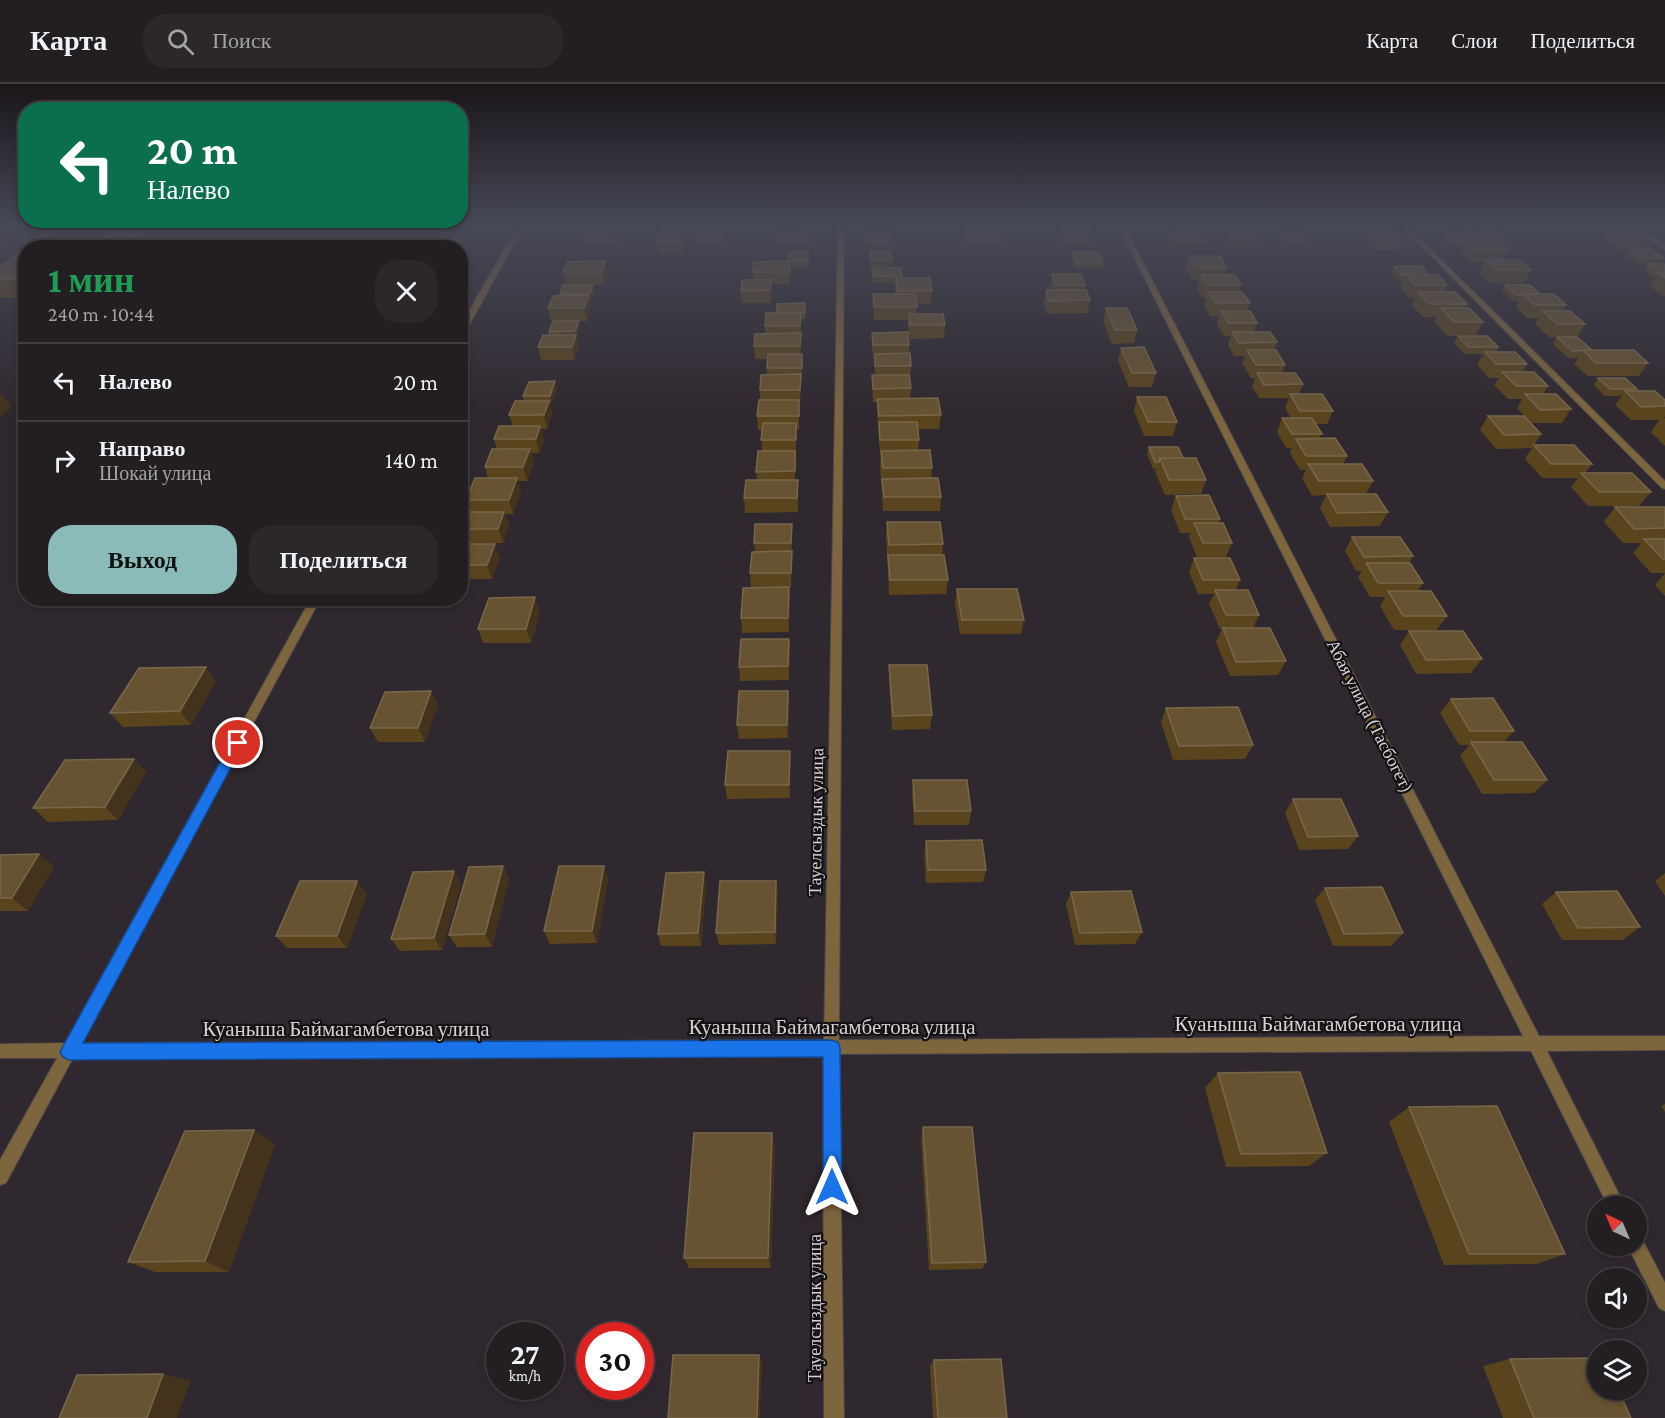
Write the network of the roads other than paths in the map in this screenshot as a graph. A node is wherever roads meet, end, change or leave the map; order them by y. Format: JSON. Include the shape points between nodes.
{"nodes":[{"id":1,"x":485,"y":289,"type":"edge"},
{"id":2,"x":841,"y":289,"type":"edge"},
{"id":3,"x":1154,"y":289,"type":"edge"},
{"id":4,"x":1467,"y":289,"type":"edge"},
{"id":5,"x":468,"y":321,"type":"edge"},
{"id":6,"x":1665,"y":486,"type":"edge"},
{"id":7,"x":312,"y":606,"type":"edge"},
{"id":8,"x":1665,"y":1043,"type":"edge"},
{"id":9,"x":1536,"y":1044,"type":"junction"},
{"id":10,"x":831,"y":1048,"type":"junction"},
{"id":11,"x":0,"y":1051,"type":"edge"},
{"id":12,"x":69,"y":1052,"type":"junction"},
{"id":13,"x":0,"y":1178,"type":"edge"},
{"id":14,"x":1612,"y":1196,"type":"edge"},
{"id":15,"x":1642,"y":1256,"type":"edge"},
{"id":16,"x":1665,"y":1302,"type":"edge"},
{"id":17,"x":834,"y":1418,"type":"edge"}],
"edges":[{"from":1,"to":5,"type":"street"},
{"from":2,"to":10,"type":"street","name":"Тауелсыздык улица"},
{"from":3,"to":9,"type":"street","name":"Абая улица (Тасбогет)"},
{"from":4,"to":6,"type":"street"},
{"from":7,"to":12,"type":"street"},
{"from":8,"to":9,"type":"street","name":"Куаныша Баймагамбетова улица"},
{"from":9,"to":10,"type":"street","name":"Куаныша Баймагамбетова улица"},
{"from":9,"to":14,"type":"street","name":"Абая улица (Тасбогет)"},
{"from":10,"to":12,"type":"street","name":"Куаныша Баймагамбетова улица"},
{"from":10,"to":17,"type":"street","name":"Тауелсыздык улица"},
{"from":11,"to":12,"type":"street","name":"Куаныша Баймагамбетова улица"},
{"from":12,"to":13,"type":"street"},
{"from":15,"to":16,"type":"street"}]}
